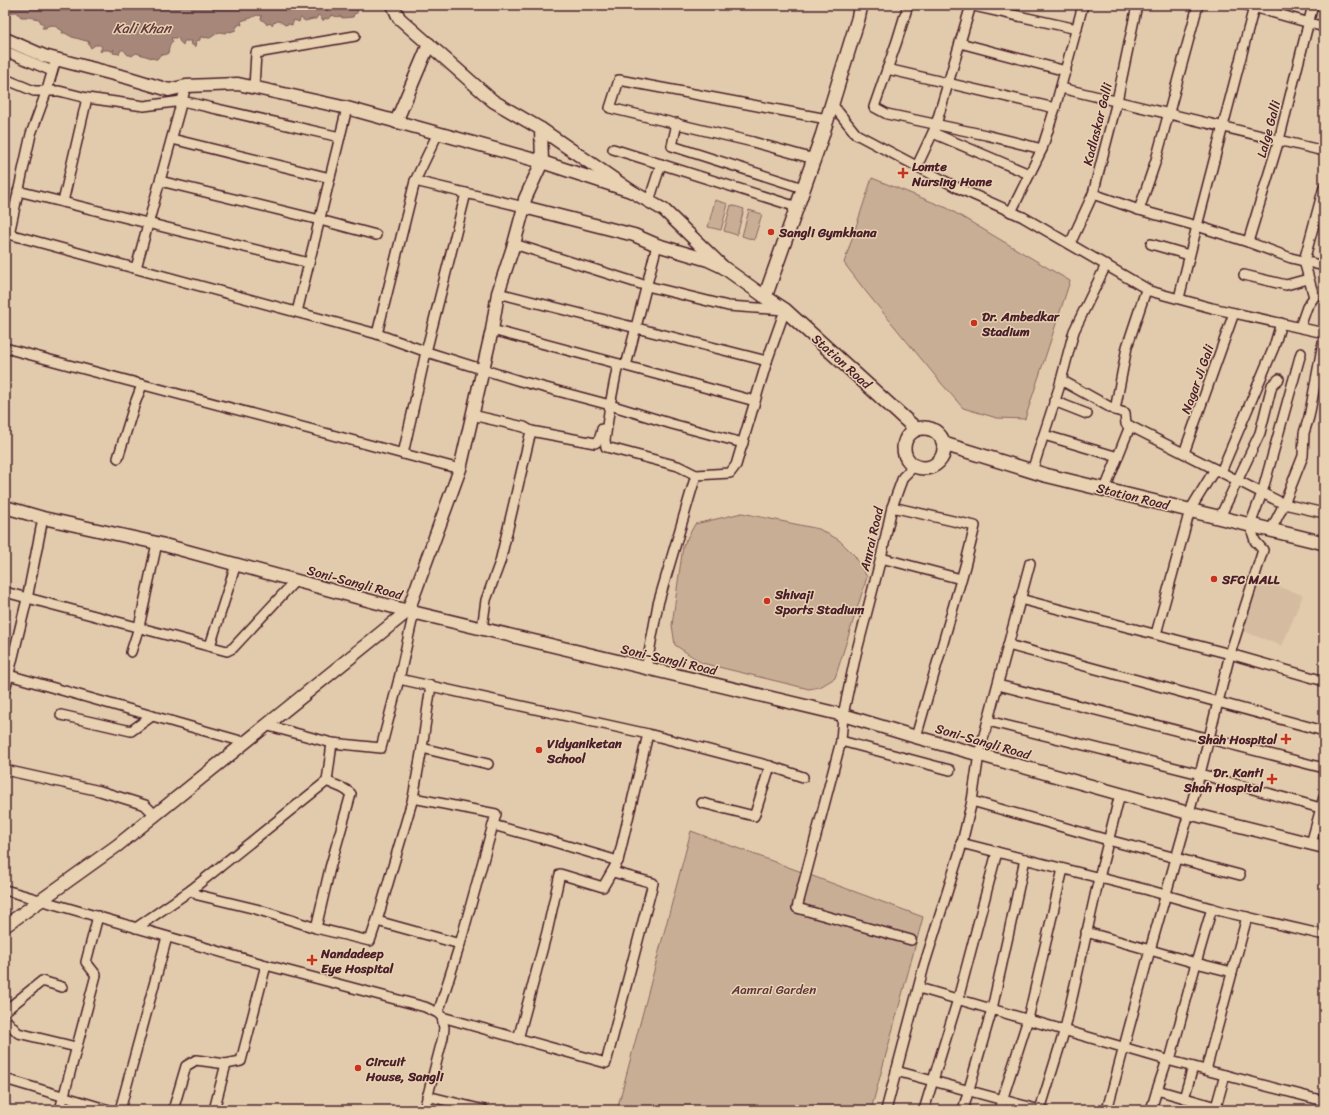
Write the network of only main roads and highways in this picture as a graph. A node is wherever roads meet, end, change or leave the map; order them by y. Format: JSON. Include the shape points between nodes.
{"nodes":[{"id":1,"x":393,"y":5,"type":"edge"},
{"id":2,"x":861,"y":5,"type":"edge"},
{"id":3,"x":5,"y":39,"type":"edge"},
{"id":4,"x":429,"y":44,"type":"junction"},
{"id":5,"x":396,"y":122,"type":"junction"},
{"id":6,"x":541,"y":129,"type":"junction"},
{"id":7,"x":542,"y":162,"type":"junction"},
{"id":8,"x":631,"y":191,"type":"junction"},
{"id":9,"x":524,"y":207,"type":"junction"},
{"id":10,"x":723,"y":267,"type":"junction"},
{"id":11,"x":765,"y":297,"type":"junction"},
{"id":12,"x":916,"y":429,"type":"junction"},
{"id":13,"x":944,"y":444,"type":"junction"},
{"id":14,"x":5,"y":507,"type":"edge"},
{"id":15,"x":1323,"y":540,"type":"edge"},
{"id":16,"x":411,"y":611,"type":"junction"},
{"id":17,"x":1324,"y":848,"type":"edge"},
{"id":18,"x":5,"y":926,"type":"edge"}],
"edges":[{"from":1,"to":4,"type":"main road","via":[[399,18]]},
{"from":2,"to":11,"type":"highway","via":[[814,159]]},
{"from":3,"to":5,"type":"main road","via":[[44,56],[54,65],[129,78],[169,90],[186,86],[238,84],[347,108]]},
{"from":4,"to":5,"type":"main road"},
{"from":4,"to":6,"type":"main road","via":[[494,101]]},
{"from":5,"to":7,"type":"main road"},
{"from":6,"to":7,"type":"main road"},
{"from":6,"to":8,"type":"main road"},
{"from":7,"to":8,"type":"main road"},
{"from":7,"to":9,"type":"main road","via":[[525,199]]},
{"from":8,"to":10,"type":"main road","via":[[664,210]]},
{"from":9,"to":10,"type":"main road","via":[[634,235]]},
{"from":9,"to":16,"type":"main road","via":[[498,293],[460,469]]},
{"from":10,"to":11,"type":"main road"},
{"from":11,"to":12,"type":"highway","name":"Station Road","via":[[785,310]]},
{"from":12,"to":13,"type":"highway","via":[[937,432]]},
{"from":12,"to":13,"type":"highway","via":[[906,438],[904,445],[906,458],[914,466],[934,466],[943,456]]},
{"from":13,"to":15,"type":"highway","name":"Station Road","via":[[1032,471],[1271,530]]},
{"from":14,"to":16,"type":"main road","name":"Soni-Sangli Road","via":[[157,543]]},
{"from":16,"to":17,"type":"main road","name":"Soni-Sangli Road","via":[[843,715],[1188,813]]},
{"from":16,"to":18,"type":"main road","via":[[118,845]]}]}
